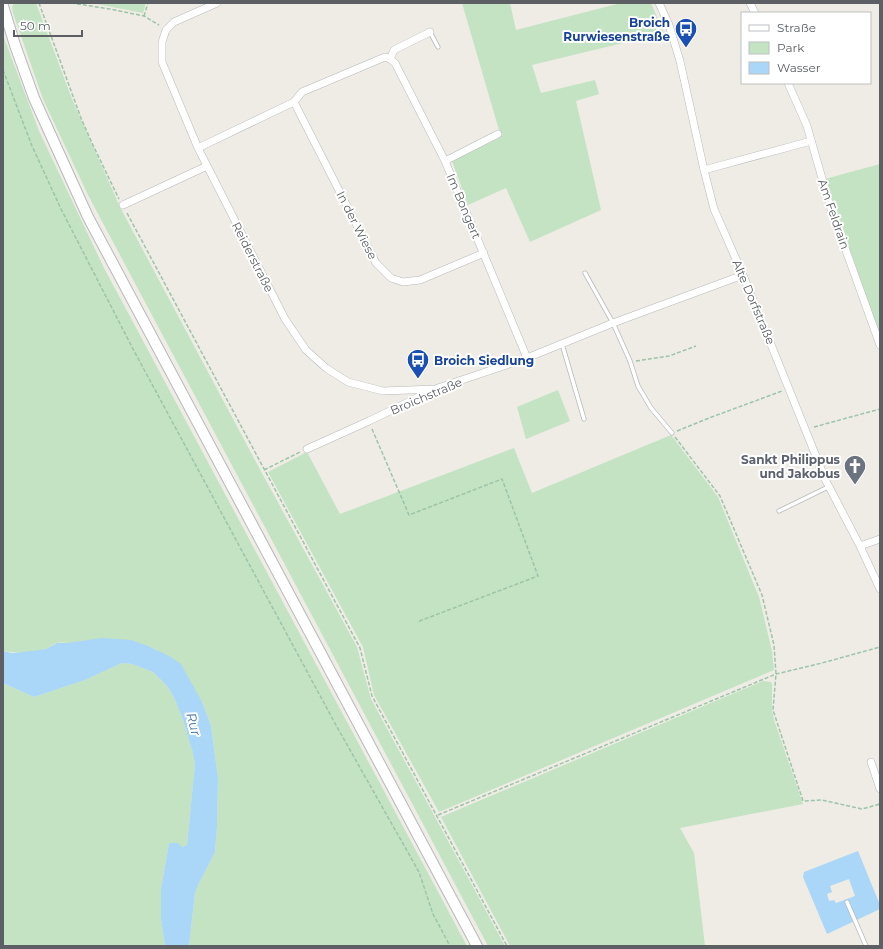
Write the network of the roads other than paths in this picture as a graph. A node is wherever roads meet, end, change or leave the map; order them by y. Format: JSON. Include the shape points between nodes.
{"nodes":[{"id":1,"x":217,"y":3,"type":"edge"},
{"id":2,"x":659,"y":3,"type":"edge"},
{"id":3,"x":750,"y":3,"type":"edge"},
{"id":4,"x":3,"y":6,"type":"edge"},
{"id":5,"x":754,"y":12,"type":"edge"},
{"id":6,"x":430,"y":32,"type":"joint"},
{"id":7,"x":438,"y":46,"type":"dead end"},
{"id":8,"x":390,"y":59,"type":"junction"},
{"id":9,"x":788,"y":84,"type":"edge"},
{"id":10,"x":294,"y":102,"type":"junction"},
{"id":11,"x":498,"y":134,"type":"dead end"},
{"id":12,"x":811,"y":141,"type":"junction"},
{"id":13,"x":198,"y":148,"type":"junction"},
{"id":14,"x":445,"y":161,"type":"junction"},
{"id":15,"x":207,"y":166,"type":"junction"},
{"id":16,"x":704,"y":170,"type":"junction"},
{"id":17,"x":122,"y":205,"type":"road end"},
{"id":18,"x":484,"y":253,"type":"junction"},
{"id":19,"x":585,"y":273,"type":"dead end"},
{"id":20,"x":743,"y":275,"type":"junction"},
{"id":21,"x":613,"y":323,"type":"junction"},
{"id":22,"x":561,"y":343,"type":"junction"},
{"id":23,"x":880,"y":345,"type":"edge"},
{"id":24,"x":527,"y":358,"type":"junction"},
{"id":25,"x":436,"y":389,"type":"junction"},
{"id":26,"x":584,"y":419,"type":"dead end"},
{"id":27,"x":672,"y":433,"type":"road end"},
{"id":28,"x":307,"y":449,"type":"road end"},
{"id":29,"x":829,"y":486,"type":"junction"},
{"id":30,"x":779,"y":511,"type":"dead end"},
{"id":31,"x":880,"y":539,"type":"edge"},
{"id":32,"x":860,"y":546,"type":"junction"},
{"id":33,"x":880,"y":589,"type":"edge"},
{"id":34,"x":871,"y":762,"type":"dead end"},
{"id":35,"x":880,"y":789,"type":"edge"},
{"id":36,"x":846,"y":902,"type":"dead end"},
{"id":37,"x":477,"y":946,"type":"edge"},
{"id":38,"x":866,"y":946,"type":"edge"}],
"edges":[{"from":1,"to":13,"type":"street","name":"Reiderstraße","via":[[174,22],[166,30],[162,42],[162,62]]},
{"from":2,"to":16,"type":"street","name":"Alte Dorfstraße","via":[[680,61]]},
{"from":3,"to":5,"type":"street"},
{"from":4,"to":37,"type":"main road","via":[[34,98],[88,217]]},
{"from":6,"to":7,"type":"lane"},
{"from":6,"to":8,"type":"street","via":[[394,50]]},
{"from":8,"to":10,"type":"street","via":[[385,58],[302,92]]},
{"from":8,"to":14,"type":"street","name":"Im Bongert","via":[[395,63]]},
{"from":9,"to":12,"type":"street","name":"Am Feldrain"},
{"from":10,"to":13,"type":"street"},
{"from":10,"to":18,"type":"street","name":"In der Wiese","via":[[376,263],[391,278],[403,282],[420,280]]},
{"from":11,"to":14,"type":"street"},
{"from":12,"to":16,"type":"street"},
{"from":12,"to":23,"type":"street","name":"Am Feldrain","via":[[830,206]]},
{"from":13,"to":15,"type":"street","name":"Reiderstraße"},
{"from":14,"to":18,"type":"street","name":"Im Bongert"},
{"from":15,"to":17,"type":"street"},
{"from":15,"to":25,"type":"street","name":"Reiderstraße","via":[[285,319],[306,350],[326,368],[348,382],[384,391]]},
{"from":16,"to":20,"type":"street","name":"Alte Dorfstraße","via":[[714,209]]},
{"from":18,"to":24,"type":"street","name":"Im Bongert"},
{"from":19,"to":21,"type":"lane"},
{"from":20,"to":21,"type":"street","name":"Broichstraße"},
{"from":20,"to":29,"type":"street","name":"Alte Dorfstraße"},
{"from":21,"to":22,"type":"street","name":"Broichstraße"},
{"from":21,"to":27,"type":"lane","via":[[638,386],[651,408]]},
{"from":22,"to":24,"type":"street","name":"Broichstraße"},
{"from":22,"to":26,"type":"lane"},
{"from":24,"to":25,"type":"street","name":"Broichstraße"},
{"from":25,"to":28,"type":"street","name":"Broichstraße"},
{"from":29,"to":30,"type":"lane"},
{"from":29,"to":32,"type":"street","name":"Alte Dorfstraße"},
{"from":31,"to":32,"type":"street"},
{"from":32,"to":33,"type":"street","name":"Alte Dorfstraße"},
{"from":34,"to":35,"type":"street"},
{"from":36,"to":38,"type":"lane"}]}
